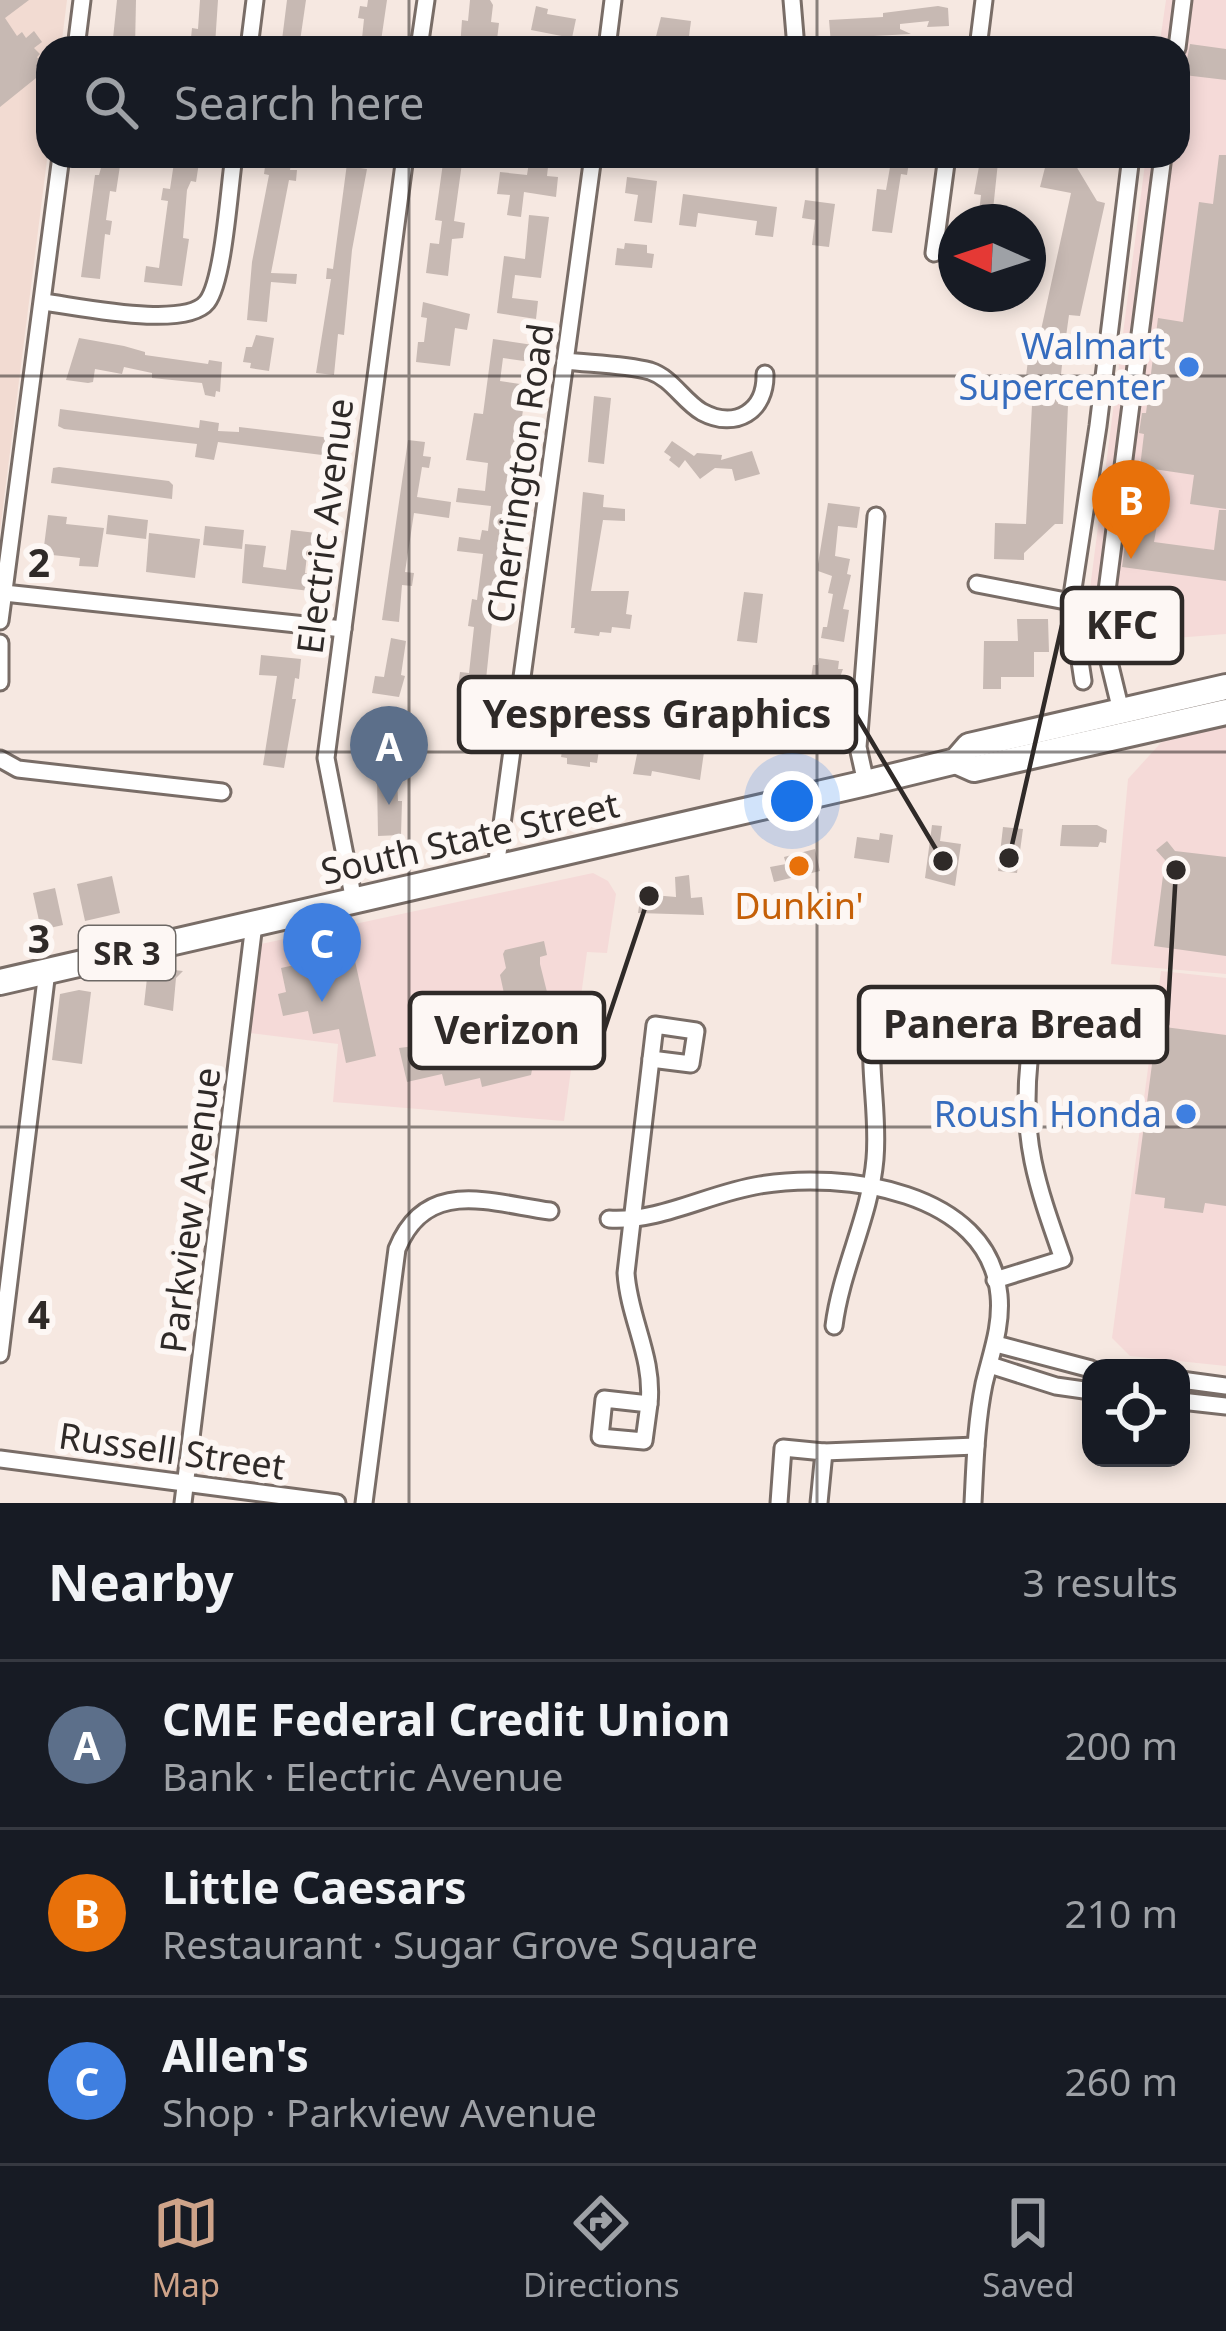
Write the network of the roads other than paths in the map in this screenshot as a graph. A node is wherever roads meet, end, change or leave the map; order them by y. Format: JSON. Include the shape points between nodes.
{"nodes":[{"id":1,"x":82,"y":0,"type":"edge"},
{"id":2,"x":255,"y":0,"type":"edge"},
{"id":3,"x":426,"y":0,"type":"edge"},
{"id":4,"x":614,"y":0,"type":"edge"},
{"id":5,"x":792,"y":0,"type":"edge"},
{"id":6,"x":984,"y":0,"type":"edge"},
{"id":7,"x":1183,"y":0,"type":"edge"},
{"id":8,"x":78,"y":36,"type":"edge"},
{"id":9,"x":250,"y":36,"type":"edge"},
{"id":10,"x":421,"y":36,"type":"edge"},
{"id":11,"x":609,"y":36,"type":"edge"},
{"id":12,"x":795,"y":36,"type":"edge"},
{"id":13,"x":980,"y":36,"type":"edge"},
{"id":14,"x":1178,"y":36,"type":"edge"},
{"id":15,"x":60,"y":168,"type":"edge"},
{"id":16,"x":232,"y":168,"type":"edge"},
{"id":17,"x":402,"y":168,"type":"edge"},
{"id":18,"x":591,"y":168,"type":"edge"},
{"id":19,"x":945,"y":168,"type":"edge"},
{"id":20,"x":1130,"y":168,"type":"edge"},
{"id":21,"x":1161,"y":168,"type":"edge"},
{"id":22,"x":934,"y":253,"type":"dead end"},
{"id":23,"x":43,"y":302,"type":"junction"},
{"id":24,"x":566,"y":361,"type":"junction"},
{"id":25,"x":765,"y":374,"type":"dead end"},
{"id":26,"x":875,"y":516,"type":"dead end"},
{"id":27,"x":976,"y":584,"type":"dead end"},
{"id":28,"x":4,"y":592,"type":"junction"},
{"id":29,"x":1071,"y":602,"type":"junction"},
{"id":30,"x":0,"y":621,"type":"edge"},
{"id":31,"x":343,"y":629,"type":"junction"},
{"id":32,"x":0,"y":643,"type":"edge"},
{"id":33,"x":1083,"y":681,"type":"dead end"},
{"id":34,"x":0,"y":682,"type":"edge"},
{"id":35,"x":1226,"y":687,"type":"edge"},
{"id":36,"x":1226,"y":699,"type":"edge"},
{"id":37,"x":1226,"y":712,"type":"edge"},
{"id":38,"x":1124,"y":723,"type":"junction"},
{"id":39,"x":0,"y":759,"type":"edge"},
{"id":40,"x":965,"y":765,"type":"junction"},
{"id":41,"x":866,"y":783,"type":"junction"},
{"id":42,"x":222,"y":792,"type":"dead end"},
{"id":43,"x":496,"y":868,"type":"junction"},
{"id":44,"x":354,"y":902,"type":"junction"},
{"id":45,"x":254,"y":924,"type":"junction"},
{"id":46,"x":46,"y":971,"type":"junction"},
{"id":47,"x":0,"y":982,"type":"edge"},
{"id":48,"x":873,"y":1026,"type":"dead end"},
{"id":49,"x":651,"y":1059,"type":"dead end"},
{"id":50,"x":1029,"y":1062,"type":"dead end"},
{"id":51,"x":871,"y":1186,"type":"junction"},
{"id":52,"x":550,"y":1211,"type":"dead end"},
{"id":53,"x":609,"y":1219,"type":"dead end"},
{"id":54,"x":631,"y":1220,"type":"junction"},
{"id":55,"x":995,"y":1280,"type":"junction"},
{"id":56,"x":833,"y":1326,"type":"dead end"},
{"id":57,"x":997,"y":1344,"type":"junction"},
{"id":58,"x":0,"y":1354,"type":"edge"},
{"id":59,"x":990,"y":1365,"type":"junction"},
{"id":60,"x":1082,"y":1367,"type":"edge"},
{"id":61,"x":1190,"y":1381,"type":"edge"},
{"id":62,"x":1226,"y":1386,"type":"edge"},
{"id":63,"x":1082,"y":1390,"type":"edge"},
{"id":64,"x":1190,"y":1402,"type":"edge"},
{"id":65,"x":649,"y":1404,"type":"dead end"},
{"id":66,"x":1226,"y":1406,"type":"edge"},
{"id":67,"x":976,"y":1447,"type":"junction"},
{"id":68,"x":824,"y":1452,"type":"junction"},
{"id":69,"x":0,"y":1459,"type":"edge"},
{"id":70,"x":185,"y":1483,"type":"junction"},
{"id":71,"x":182,"y":1503,"type":"edge"},
{"id":72,"x":337,"y":1503,"type":"edge"},
{"id":73,"x":364,"y":1503,"type":"edge"},
{"id":74,"x":779,"y":1503,"type":"edge"},
{"id":75,"x":819,"y":1503,"type":"edge"},
{"id":76,"x":973,"y":1503,"type":"edge"}],
"edges":[{"from":1,"to":8,"type":"street"},
{"from":2,"to":9,"type":"street"},
{"from":3,"to":10,"type":"street"},
{"from":4,"to":11,"type":"street"},
{"from":5,"to":12,"type":"street"},
{"from":6,"to":13,"type":"street"},
{"from":7,"to":14,"type":"street"},
{"from":15,"to":23,"type":"street"},
{"from":16,"to":23,"type":"street","via":[[216,284],[203,307],[179,316]]},
{"from":17,"to":31,"type":"street","name":"Electric Avenue"},
{"from":18,"to":24,"type":"street","name":"Cherrington Road"},
{"from":19,"to":22,"type":"street"},
{"from":20,"to":29,"type":"street"},
{"from":21,"to":38,"type":"street","via":[[1104,614]]},
{"from":23,"to":28,"type":"street"},
{"from":24,"to":25,"type":"street","via":[[650,371],[698,410],[729,418],[758,406]]},
{"from":24,"to":43,"type":"street","name":"Cherrington Road"},
{"from":26,"to":41,"type":"street","via":[[858,747]]},
{"from":27,"to":29,"type":"street"},
{"from":28,"to":30,"type":"street"},
{"from":28,"to":31,"type":"street"},
{"from":29,"to":33,"type":"street"},
{"from":31,"to":44,"type":"street","name":"Electric Avenue","via":[[326,758]]},
{"from":32,"to":34,"type":"street"},
{"from":35,"to":38,"type":"main road","name":"South State Street","number":"SR 3"},
{"from":36,"to":38,"type":"main road"},
{"from":37,"to":38,"type":"main road","name":"South State Street","number":"SR 3"},
{"from":38,"to":40,"type":"main road","name":"South State Street","number":"SR 3","via":[[1040,740],[1012,760]]},
{"from":38,"to":40,"type":"main road","name":"South State Street","number":"SR 3","via":[[969,746]]},
{"from":39,"to":42,"type":"street","via":[[18,769]]},
{"from":40,"to":41,"type":"main road","name":"South State Street","number":"SR 3"},
{"from":41,"to":43,"type":"main road","name":"South State Street","number":"SR 3"},
{"from":43,"to":44,"type":"main road","name":"South State Street","number":"SR 3"},
{"from":44,"to":45,"type":"main road","name":"South State Street","number":"SR 3"},
{"from":45,"to":46,"type":"main road","name":"South State Street","number":"SR 3"},
{"from":45,"to":70,"type":"street","name":"Parkview Avenue"},
{"from":46,"to":47,"type":"main road","name":"South State Street","number":"SR 3"},
{"from":46,"to":58,"type":"street"},
{"from":48,"to":51,"type":"street"},
{"from":49,"to":54,"type":"street"},
{"from":50,"to":55,"type":"street","via":[[1027,1145],[1063,1259]]},
{"from":51,"to":54,"type":"street","via":[[759,1185]]},
{"from":51,"to":55,"type":"street","via":[[921,1199],[960,1222],[986,1252]]},
{"from":51,"to":56,"type":"street"},
{"from":52,"to":73,"type":"street","via":[[441,1201],[405,1229]]},
{"from":53,"to":54,"type":"street"},
{"from":54,"to":65,"type":"street","via":[[628,1295],[647,1359]]},
{"from":55,"to":57,"type":"street"},
{"from":57,"to":59,"type":"street"},
{"from":57,"to":60,"type":"street"},
{"from":59,"to":63,"type":"street"},
{"from":59,"to":67,"type":"street"},
{"from":61,"to":62,"type":"street"},
{"from":64,"to":66,"type":"street"},
{"from":67,"to":68,"type":"street"},
{"from":67,"to":76,"type":"street"},
{"from":68,"to":74,"type":"street","via":[[783,1448]]},
{"from":68,"to":75,"type":"street"},
{"from":69,"to":70,"type":"street","name":"Russell Street"},
{"from":70,"to":71,"type":"street","name":"Parkview Avenue"},
{"from":70,"to":72,"type":"street","name":"Russell Street"}]}
